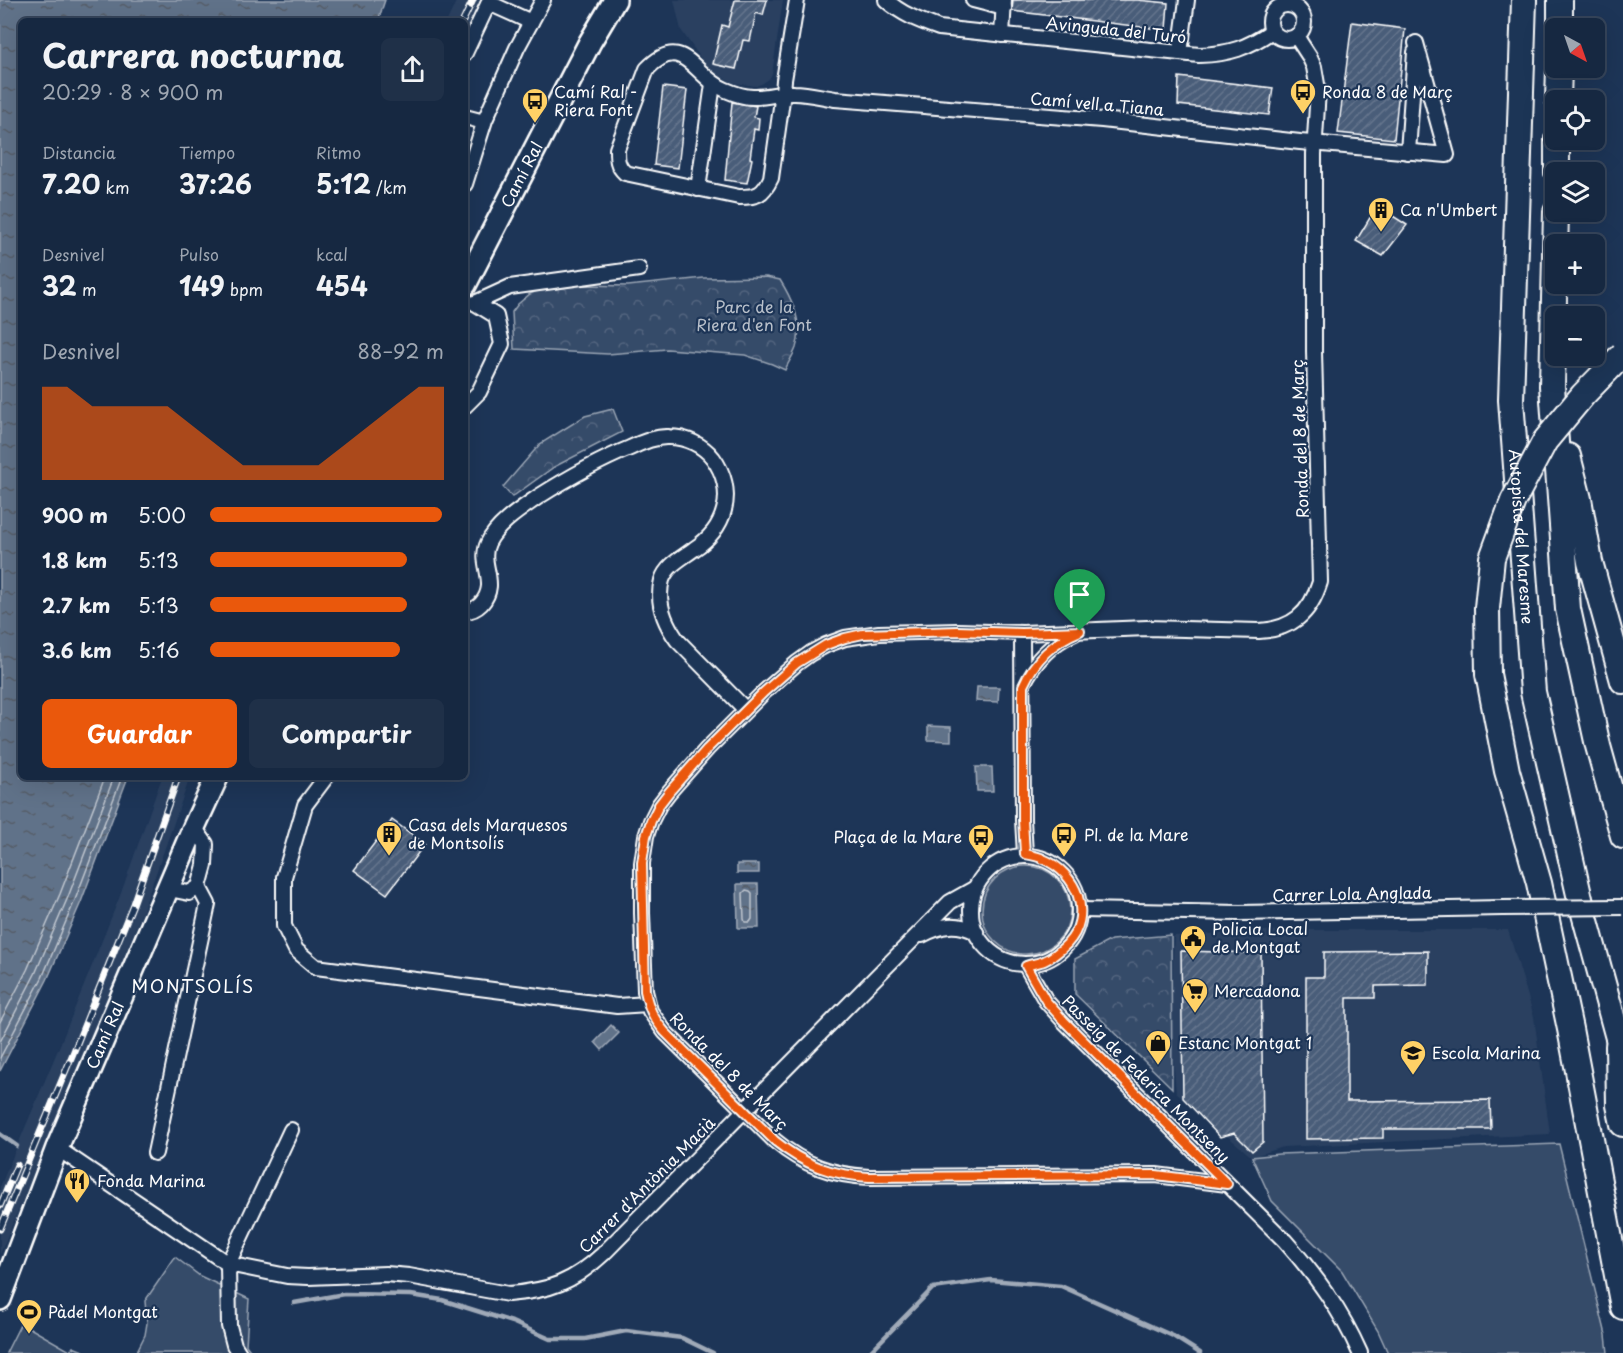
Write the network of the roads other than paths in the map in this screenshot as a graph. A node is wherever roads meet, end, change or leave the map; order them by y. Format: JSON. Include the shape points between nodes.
{"nodes":[{"id":1,"x":543,"y":0,"type":"edge"},
{"id":2,"x":615,"y":0,"type":"edge"},
{"id":3,"x":797,"y":0,"type":"edge"},
{"id":4,"x":886,"y":0,"type":"edge"},
{"id":5,"x":974,"y":0,"type":"edge"},
{"id":6,"x":1187,"y":0,"type":"edge"},
{"id":7,"x":1524,"y":0,"type":"edge"},
{"id":8,"x":1560,"y":0,"type":"edge"},
{"id":9,"x":489,"y":2,"type":"edge"},
{"id":10,"x":1004,"y":4,"type":"edge"},
{"id":11,"x":1297,"y":4,"type":"edge"},
{"id":12,"x":1560,"y":18,"type":"edge"},
{"id":13,"x":531,"y":21,"type":"junction"},
{"id":14,"x":1272,"y":31,"type":"junction"},
{"id":15,"x":1002,"y":35,"type":"junction"},
{"id":16,"x":1296,"y":36,"type":"junction"},
{"id":17,"x":468,"y":47,"type":"edge"},
{"id":18,"x":1180,"y":53,"type":"junction"},
{"id":19,"x":713,"y":84,"type":"junction"},
{"id":20,"x":783,"y":93,"type":"junction"},
{"id":21,"x":468,"y":118,"type":"edge"},
{"id":22,"x":484,"y":122,"type":"junction"},
{"id":23,"x":1315,"y":143,"type":"junction"},
{"id":24,"x":1408,"y":152,"type":"junction"},
{"id":25,"x":468,"y":174,"type":"edge"},
{"id":26,"x":698,"y":189,"type":"junction"},
{"id":27,"x":1556,"y":222,"type":"edge"},
{"id":28,"x":639,"y":269,"type":"dead end"},
{"id":29,"x":468,"y":279,"type":"edge"},
{"id":30,"x":1623,"y":354,"type":"edge"},
{"id":31,"x":1552,"y":386,"type":"junction"},
{"id":32,"x":468,"y":388,"type":"edge"},
{"id":33,"x":479,"y":392,"type":"junction"},
{"id":34,"x":468,"y":403,"type":"edge"},
{"id":35,"x":468,"y":611,"type":"edge"},
{"id":36,"x":1080,"y":631,"type":"junction"},
{"id":37,"x":1022,"y":633,"type":"junction"},
{"id":38,"x":1623,"y":681,"type":"edge"},
{"id":39,"x":1023,"y":686,"type":"junction"},
{"id":40,"x":745,"y":709,"type":"junction"},
{"id":41,"x":217,"y":780,"type":"edge"},
{"id":42,"x":324,"y":780,"type":"edge"},
{"id":43,"x":195,"y":827,"type":"junction"},
{"id":44,"x":1623,"y":836,"type":"edge"},
{"id":45,"x":1025,"y":854,"type":"junction"},
{"id":46,"x":199,"y":887,"type":"junction"},
{"id":47,"x":975,"y":888,"type":"junction"},
{"id":48,"x":169,"y":889,"type":"junction"},
{"id":49,"x":1623,"y":908,"type":"edge"},
{"id":50,"x":1081,"y":910,"type":"junction"},
{"id":51,"x":976,"y":932,"type":"junction"},
{"id":52,"x":912,"y":941,"type":"junction"},
{"id":53,"x":1026,"y":966,"type":"junction"},
{"id":54,"x":648,"y":1004,"type":"junction"},
{"id":55,"x":1618,"y":1038,"type":"junction"},
{"id":56,"x":1623,"y":1064,"type":"edge"},
{"id":57,"x":745,"y":1110,"type":"junction"},
{"id":58,"x":1623,"y":1124,"type":"edge"},
{"id":59,"x":291,"y":1130,"type":"dead end"},
{"id":60,"x":57,"y":1148,"type":"junction"},
{"id":61,"x":155,"y":1153,"type":"dead end"},
{"id":62,"x":1227,"y":1184,"type":"junction"},
{"id":63,"x":228,"y":1264,"type":"junction"},
{"id":64,"x":0,"y":1299,"type":"edge"},
{"id":65,"x":1623,"y":1307,"type":"edge"},
{"id":66,"x":239,"y":1353,"type":"edge"},
{"id":67,"x":1360,"y":1353,"type":"edge"}],
"edges":[{"from":1,"to":13,"type":"street"},
{"from":2,"to":29,"type":"main road","name":"Camí Ral"},
{"from":3,"to":20,"type":"street"},
{"from":4,"to":15,"type":"street","name":"Avinguda del Turó","via":[[918,21],[939,28]]},
{"from":5,"to":10,"type":"street"},
{"from":6,"to":18,"type":"street"},
{"from":7,"to":55,"type":"highway","name":"Autopista del Maresme","via":[[1511,400],[1533,692],[1580,899]]},
{"from":8,"to":12,"type":"highway"},
{"from":9,"to":13,"type":"street"},
{"from":9,"to":17,"type":"street"},
{"from":10,"to":15,"type":"street"},
{"from":11,"to":14,"type":"street","via":[[1276,9],[1270,19]]},
{"from":11,"to":16,"type":"street","via":[[1304,23]]},
{"from":13,"to":22,"type":"street"},
{"from":14,"to":16,"type":"street","via":[[1284,39]]},
{"from":14,"to":18,"type":"street","name":"Avinguda del Turó","via":[[1227,53]]},
{"from":15,"to":18,"type":"street","name":"Avinguda del Turó"},
{"from":16,"to":23,"type":"street","name":"Ronda del 8 de Març","via":[[1317,79]]},
{"from":19,"to":20,"type":"street","name":"Camí vell a Tiana","via":[[754,98]]},
{"from":19,"to":26,"type":"street"},
{"from":19,"to":26,"type":"street","via":[[680,55],[668,54],[657,59],[647,69],[617,149],[617,160],[625,173]]},
{"from":20,"to":23,"type":"street","name":"Camí vell a Tiana"},
{"from":20,"to":26,"type":"street","via":[[771,178],[766,188],[750,197]]},
{"from":21,"to":22,"type":"street"},
{"from":22,"to":25,"type":"street"},
{"from":23,"to":24,"type":"street","name":"Camí vell a Tiana"},
{"from":23,"to":36,"type":"street","name":"Ronda del 8 de Març","via":[[1314,351],[1320,574],[1316,593],[1304,613],[1274,630]]},
{"from":24,"to":24,"type":"street","name":"Camí vell a Tiana","via":[[1409,130],[1416,44],[1447,155]]},
{"from":27,"to":31,"type":"highway"},
{"from":28,"to":33,"type":"street","via":[[510,287],[475,303],[496,316],[502,344]]},
{"from":30,"to":65,"type":"highway","bridge":true,"via":[[1583,394],[1545,441],[1513,501],[1492,558],[1487,608],[1488,674],[1507,771],[1544,905]]},
{"from":31,"to":38,"type":"highway","via":[[1590,562]]},
{"from":31,"to":44,"type":"highway","via":[[1568,609],[1598,746]]},
{"from":32,"to":33,"type":"street"},
{"from":33,"to":34,"type":"street"},
{"from":35,"to":40,"type":"street","via":[[478,606],[487,594],[487,545],[511,517],[605,458],[657,438],[682,439],[711,455],[722,474],[726,498],[713,532],[665,573],[660,606],[677,640]]},
{"from":36,"to":37,"type":"street","name":"Ronda del 8 de Març"},
{"from":36,"to":39,"type":"street","name":"Ronda del 8 de Març","via":[[1049,648]]},
{"from":37,"to":39,"type":"street"},
{"from":37,"to":40,"type":"street","name":"Ronda del 8 de Març","via":[[879,633],[845,638],[797,663]]},
{"from":39,"to":45,"type":"street"},
{"from":40,"to":54,"type":"street","name":"Ronda del 8 de Març","via":[[669,792],[646,836],[642,913]]},
{"from":41,"to":43,"type":"main road","name":"Camí Ral"},
{"from":42,"to":54,"type":"street","via":[[305,805],[284,877],[284,926],[296,950],[316,967],[617,1006]]},
{"from":43,"to":46,"type":"street","via":[[206,844]]},
{"from":43,"to":48,"type":"main road","name":"Camí Ral"},
{"from":45,"to":47,"type":"street","via":[[996,864]]},
{"from":45,"to":50,"type":"street","via":[[1042,858],[1069,880],[1078,894]]},
{"from":46,"to":48,"type":"street","via":[[189,893]]},
{"from":46,"to":61,"type":"street","via":[[208,904]]},
{"from":47,"to":51,"type":"street","via":[[970,903]]},
{"from":47,"to":52,"type":"street","name":"Carrer d'Antònia Macià","via":[[950,902]]},
{"from":48,"to":60,"type":"main road","name":"Camí Ral"},
{"from":49,"to":50,"type":"street","name":"Carrer Lola Anglada","bridge":true,"via":[[1240,913]]},
{"from":50,"to":53,"type":"street","via":[[1073,937],[1060,951]]},
{"from":51,"to":52,"type":"street","name":"Carrer d'Antònia Macià","via":[[966,927],[943,927]]},
{"from":51,"to":53,"type":"street","via":[[1004,962]]},
{"from":52,"to":57,"type":"street","name":"Carrer d'Antònia Macià"},
{"from":53,"to":62,"type":"street","name":"Passeig de Federica Montseny","via":[[1046,1001],[1064,1021]]},
{"from":54,"to":57,"type":"street","name":"Ronda del 8 de Març","via":[[665,1032]]},
{"from":55,"to":56,"type":"highway","name":"Autopista del Maresme"},
{"from":55,"to":58,"type":"highway"},
{"from":57,"to":62,"type":"street","name":"Ronda del 8 de Març","via":[[790,1154],[824,1170],[847,1175],[1156,1175]]},
{"from":57,"to":63,"type":"street","name":"Carrer d'Antònia Macià","via":[[592,1264],[551,1287],[508,1294],[409,1276],[287,1276]]},
{"from":59,"to":63,"type":"street"},
{"from":60,"to":63,"type":"street"},
{"from":60,"to":64,"type":"main road","name":"Camí Ral"},
{"from":62,"to":67,"type":"street","via":[[1314,1275],[1341,1314]]},
{"from":63,"to":66,"type":"street","via":[[230,1326]]}]}
